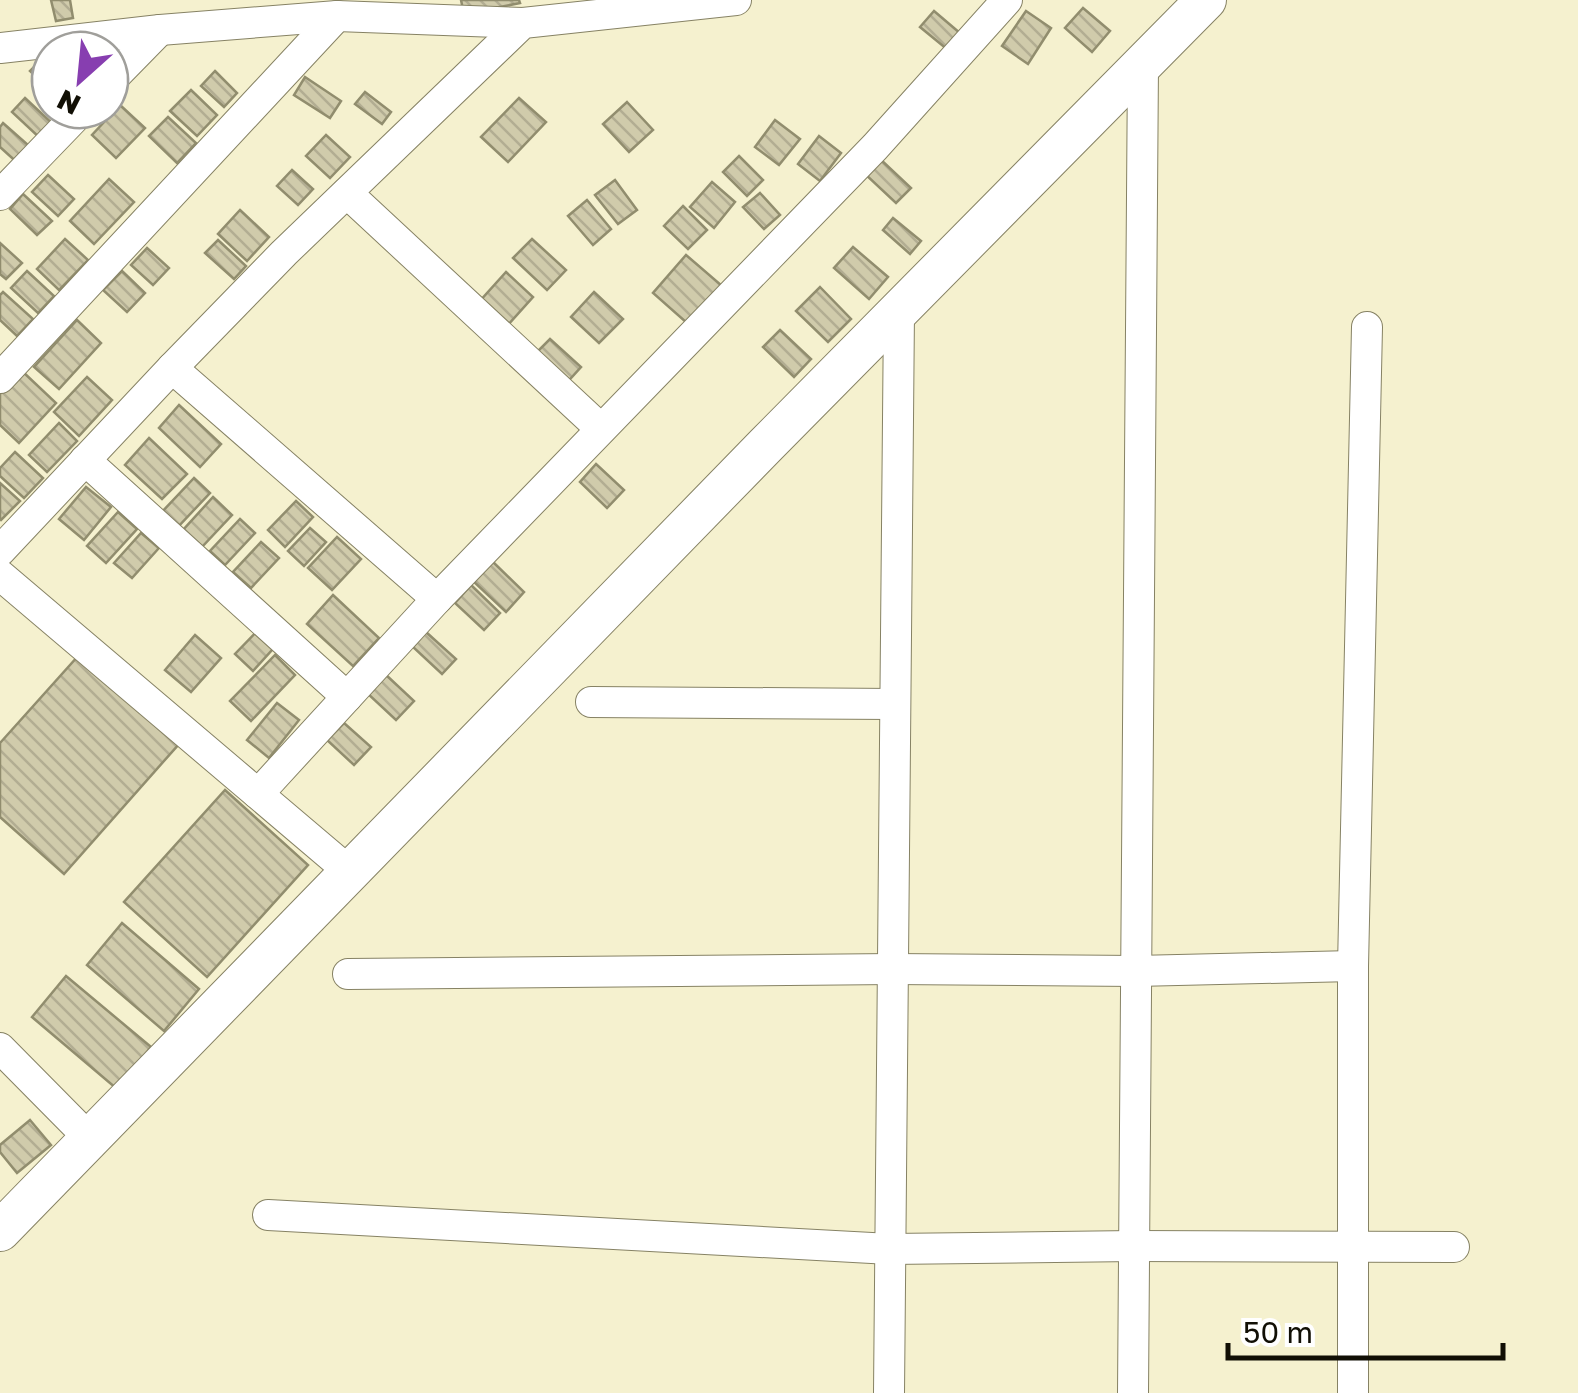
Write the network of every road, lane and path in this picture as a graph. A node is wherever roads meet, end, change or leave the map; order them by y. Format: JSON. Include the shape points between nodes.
{"nodes":[{"id":1,"x":736,"y":0,"type":"edge"},
{"id":2,"x":1007,"y":0,"type":"edge"},
{"id":3,"x":1206,"y":0,"type":"edge"},
{"id":4,"x":337,"y":16,"type":"junction"},
{"id":5,"x":524,"y":23,"type":"junction"},
{"id":6,"x":160,"y":30,"type":"junction"},
{"id":7,"x":0,"y":48,"type":"edge"},
{"id":8,"x":130,"y":61,"type":"edge"},
{"id":9,"x":1143,"y":64,"type":"junction"},
{"id":10,"x":63,"y":130,"type":"edge"},
{"id":11,"x":347,"y":193,"type":"junction"},
{"id":12,"x":0,"y":195,"type":"edge"},
{"id":13,"x":899,"y":311,"type":"junction"},
{"id":14,"x":1366,"y":328,"type":"dead end"},
{"id":15,"x":172,"y":368,"type":"junction"},
{"id":16,"x":0,"y":378,"type":"edge"},
{"id":17,"x":602,"y":429,"type":"junction"},
{"id":18,"x":84,"y":460,"type":"junction"},
{"id":19,"x":0,"y":551,"type":"edge"},
{"id":20,"x":0,"y":574,"type":"edge"},
{"id":21,"x":437,"y":599,"type":"junction"},
{"id":22,"x":348,"y":697,"type":"junction"},
{"id":23,"x":591,"y":702,"type":"dead end"},
{"id":24,"x":895,"y":704,"type":"junction"},
{"id":25,"x":258,"y":794,"type":"junction"},
{"id":26,"x":350,"y":872,"type":"junction"},
{"id":27,"x":1353,"y":966,"type":"junction"},
{"id":28,"x":893,"y":968,"type":"junction"},
{"id":29,"x":1136,"y":971,"type":"junction"},
{"id":30,"x":348,"y":974,"type":"dead end"},
{"id":31,"x":2,"y":1053,"type":"edge"},
{"id":32,"x":91,"y":1140,"type":"junction"},
{"id":33,"x":268,"y":1215,"type":"dead end"},
{"id":34,"x":0,"y":1231,"type":"edge"},
{"id":35,"x":1134,"y":1246,"type":"junction"},
{"id":36,"x":1354,"y":1247,"type":"junction"},
{"id":37,"x":1454,"y":1247,"type":"dead end"},
{"id":38,"x":890,"y":1249,"type":"junction"},
{"id":39,"x":889,"y":1393,"type":"edge"},
{"id":40,"x":1133,"y":1393,"type":"edge"},
{"id":41,"x":1353,"y":1393,"type":"edge"}],
"edges":[{"from":1,"to":5,"type":"street"},
{"from":2,"to":17,"type":"street"},
{"from":3,"to":9,"type":"main road"},
{"from":4,"to":5,"type":"street"},
{"from":4,"to":6,"type":"street"},
{"from":4,"to":16,"type":"street"},
{"from":5,"to":11,"type":"street"},
{"from":6,"to":7,"type":"street"},
{"from":6,"to":8,"type":"street"},
{"from":9,"to":13,"type":"main road"},
{"from":9,"to":29,"type":"street"},
{"from":10,"to":12,"type":"street"},
{"from":11,"to":15,"type":"street"},
{"from":11,"to":17,"type":"street"},
{"from":13,"to":24,"type":"street"},
{"from":13,"to":26,"type":"main road"},
{"from":14,"to":27,"type":"street"},
{"from":15,"to":18,"type":"street"},
{"from":15,"to":21,"type":"street"},
{"from":17,"to":21,"type":"street"},
{"from":18,"to":19,"type":"street"},
{"from":18,"to":22,"type":"street"},
{"from":20,"to":25,"type":"street"},
{"from":21,"to":22,"type":"street"},
{"from":22,"to":25,"type":"street"},
{"from":23,"to":24,"type":"street"},
{"from":24,"to":28,"type":"street"},
{"from":25,"to":26,"type":"street"},
{"from":26,"to":32,"type":"main road"},
{"from":27,"to":29,"type":"street"},
{"from":27,"to":36,"type":"street"},
{"from":28,"to":29,"type":"street"},
{"from":28,"to":30,"type":"street"},
{"from":28,"to":38,"type":"street"},
{"from":29,"to":35,"type":"street"},
{"from":31,"to":32,"type":"street"},
{"from":32,"to":34,"type":"main road"},
{"from":33,"to":38,"type":"street"},
{"from":35,"to":36,"type":"street"},
{"from":35,"to":38,"type":"street"},
{"from":35,"to":40,"type":"street"},
{"from":36,"to":37,"type":"street"},
{"from":36,"to":41,"type":"street"},
{"from":38,"to":39,"type":"street"}]}
